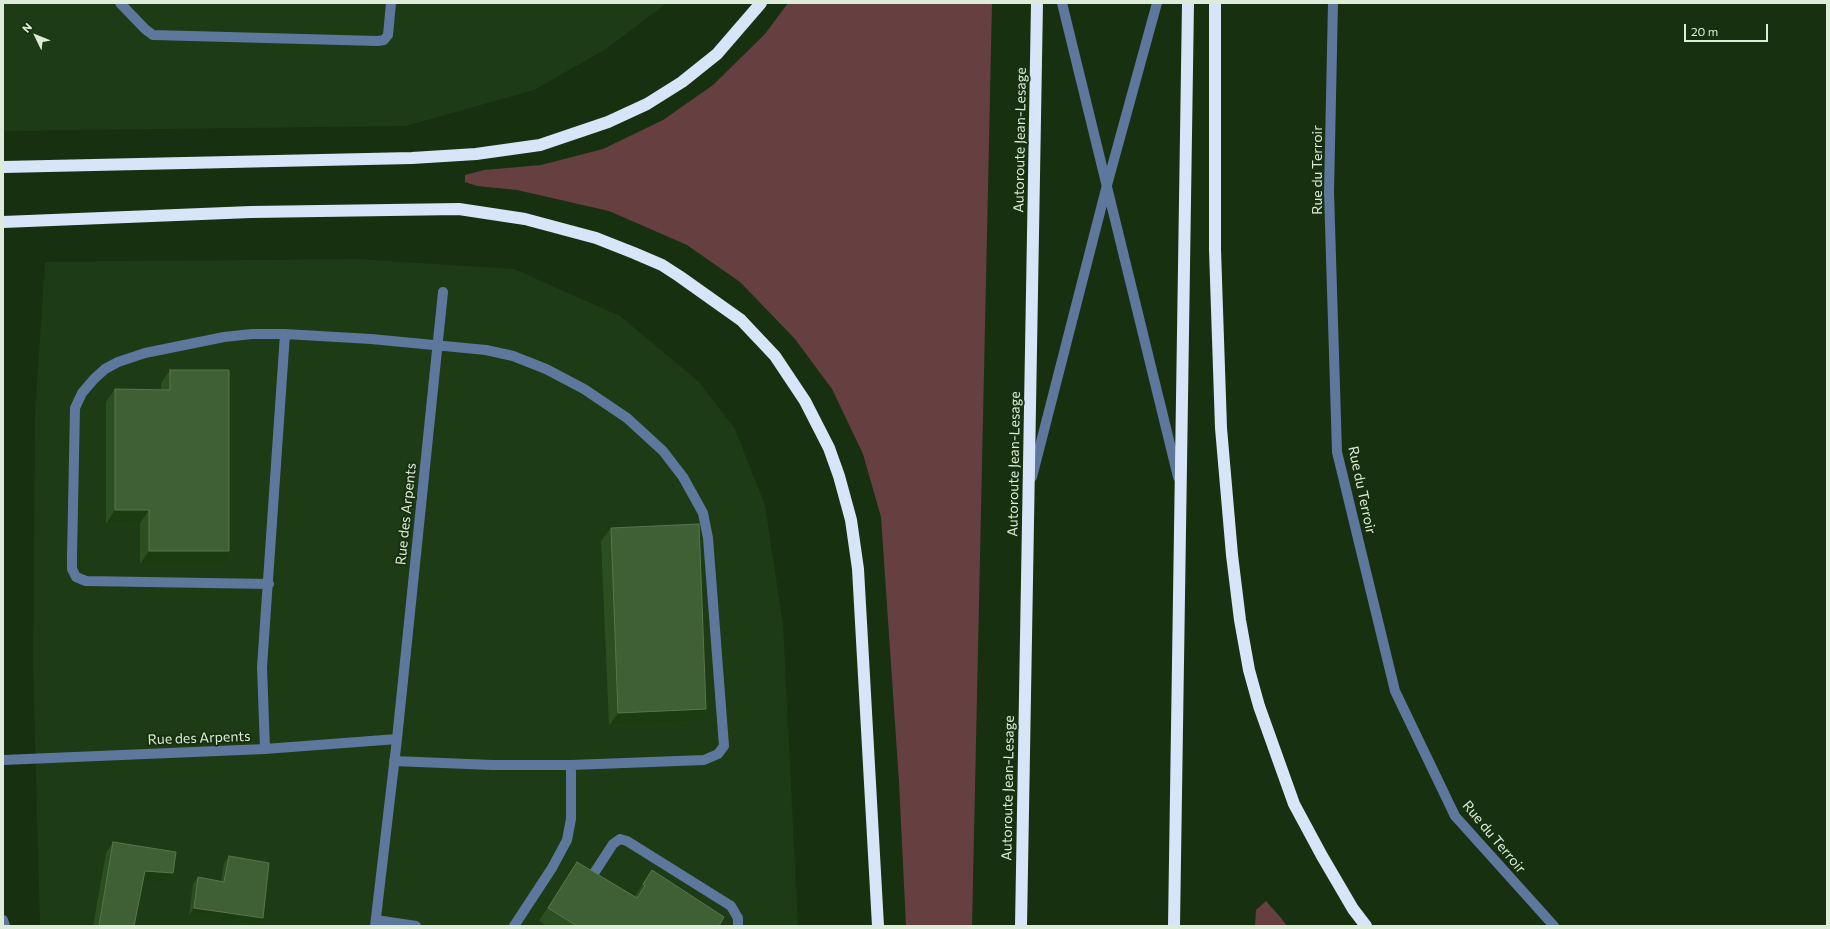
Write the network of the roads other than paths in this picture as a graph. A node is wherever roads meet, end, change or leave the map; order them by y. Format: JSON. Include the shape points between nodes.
{"nodes":[{"id":1,"x":120,"y":3,"type":"edge"},
{"id":2,"x":391,"y":3,"type":"edge"},
{"id":3,"x":761,"y":3,"type":"edge"},
{"id":4,"x":1037,"y":3,"type":"edge"},
{"id":5,"x":1062,"y":3,"type":"edge"},
{"id":6,"x":1156,"y":3,"type":"edge"},
{"id":7,"x":1188,"y":3,"type":"edge"},
{"id":8,"x":1215,"y":3,"type":"edge"},
{"id":9,"x":1333,"y":3,"type":"edge"},
{"id":10,"x":3,"y":167,"type":"edge"},
{"id":11,"x":1107,"y":185,"type":"junction"},
{"id":12,"x":3,"y":222,"type":"edge"},
{"id":13,"x":443,"y":292,"type":"dead end"},
{"id":14,"x":285,"y":334,"type":"junction"},
{"id":15,"x":438,"y":346,"type":"junction"},
{"id":16,"x":1029,"y":486,"type":"junction"},
{"id":17,"x":1180,"y":486,"type":"junction"},
{"id":18,"x":269,"y":584,"type":"junction"},
{"id":19,"x":397,"y":739,"type":"junction"},
{"id":20,"x":265,"y":749,"type":"junction"},
{"id":21,"x":3,"y":760,"type":"edge"},
{"id":22,"x":394,"y":761,"type":"junction"},
{"id":23,"x":571,"y":765,"type":"junction"},
{"id":24,"x":582,"y":893,"type":"edge"},
{"id":25,"x":3,"y":920,"type":"edge"},
{"id":26,"x":376,"y":923,"type":"edge"},
{"id":27,"x":5,"y":926,"type":"edge"},
{"id":28,"x":416,"y":926,"type":"edge"},
{"id":29,"x":514,"y":926,"type":"edge"},
{"id":30,"x":738,"y":926,"type":"edge"},
{"id":31,"x":878,"y":926,"type":"edge"},
{"id":32,"x":1021,"y":926,"type":"edge"},
{"id":33,"x":1174,"y":926,"type":"edge"},
{"id":34,"x":1366,"y":926,"type":"edge"},
{"id":35,"x":1554,"y":926,"type":"edge"}],
"edges":[{"from":1,"to":2,"type":"street","via":[[153,35],[378,41],[384,40],[388,34]]},
{"from":3,"to":10,"type":"highway","via":[[717,54],[676,86],[647,104],[608,122],[540,145],[476,154],[412,158]]},
{"from":4,"to":16,"type":"highway","name":"Autoroute Jean-Lesage"},
{"from":5,"to":11,"type":"street"},
{"from":6,"to":11,"type":"street"},
{"from":7,"to":17,"type":"highway"},
{"from":8,"to":34,"type":"highway","via":[[1215,250],[1221,428],[1240,620],[1259,706],[1294,804],[1353,909]]},
{"from":9,"to":35,"type":"street","name":"Rue du Terroir","via":[[1329,192],[1337,452],[1395,691],[1455,816]]},
{"from":11,"to":16,"type":"street"},
{"from":11,"to":17,"type":"street"},
{"from":12,"to":31,"type":"highway","via":[[251,212],[459,209],[525,219],[596,238],[634,252],[662,265],[741,320],[775,356],[805,401],[829,448],[851,520],[858,569]]},
{"from":13,"to":15,"type":"street","name":"Rue des Arpents"},
{"from":14,"to":15,"type":"street"},
{"from":14,"to":18,"type":"street"},
{"from":14,"to":18,"type":"street","via":[[224,337],[145,353],[118,362],[94,379],[82,393],[75,408],[72,569],[76,576],[86,581]]},
{"from":15,"to":19,"type":"street","name":"Rue des Arpents"},
{"from":15,"to":23,"type":"street","via":[[486,350],[512,356],[546,369],[584,389],[627,418],[664,451],[683,477],[703,513],[708,538],[724,746],[718,754],[704,760]]},
{"from":16,"to":32,"type":"highway","name":"Autoroute Jean-Lesage"},
{"from":17,"to":33,"type":"highway"},
{"from":18,"to":20,"type":"street","via":[[262,667]]},
{"from":19,"to":20,"type":"street","name":"Rue des Arpents"},
{"from":19,"to":22,"type":"street","name":"Rue des Arpents"},
{"from":20,"to":21,"type":"street","name":"Rue des Arpents"},
{"from":22,"to":23,"type":"street"},
{"from":22,"to":26,"type":"street","name":"Rue des Arpents"},
{"from":23,"to":29,"type":"street","via":[[571,819],[567,840]]},
{"from":24,"to":30,"type":"street","via":[[613,844],[620,839],[627,840],[731,906],[738,918]]},
{"from":25,"to":27,"type":"street"},
{"from":26,"to":28,"type":"street"}]}
